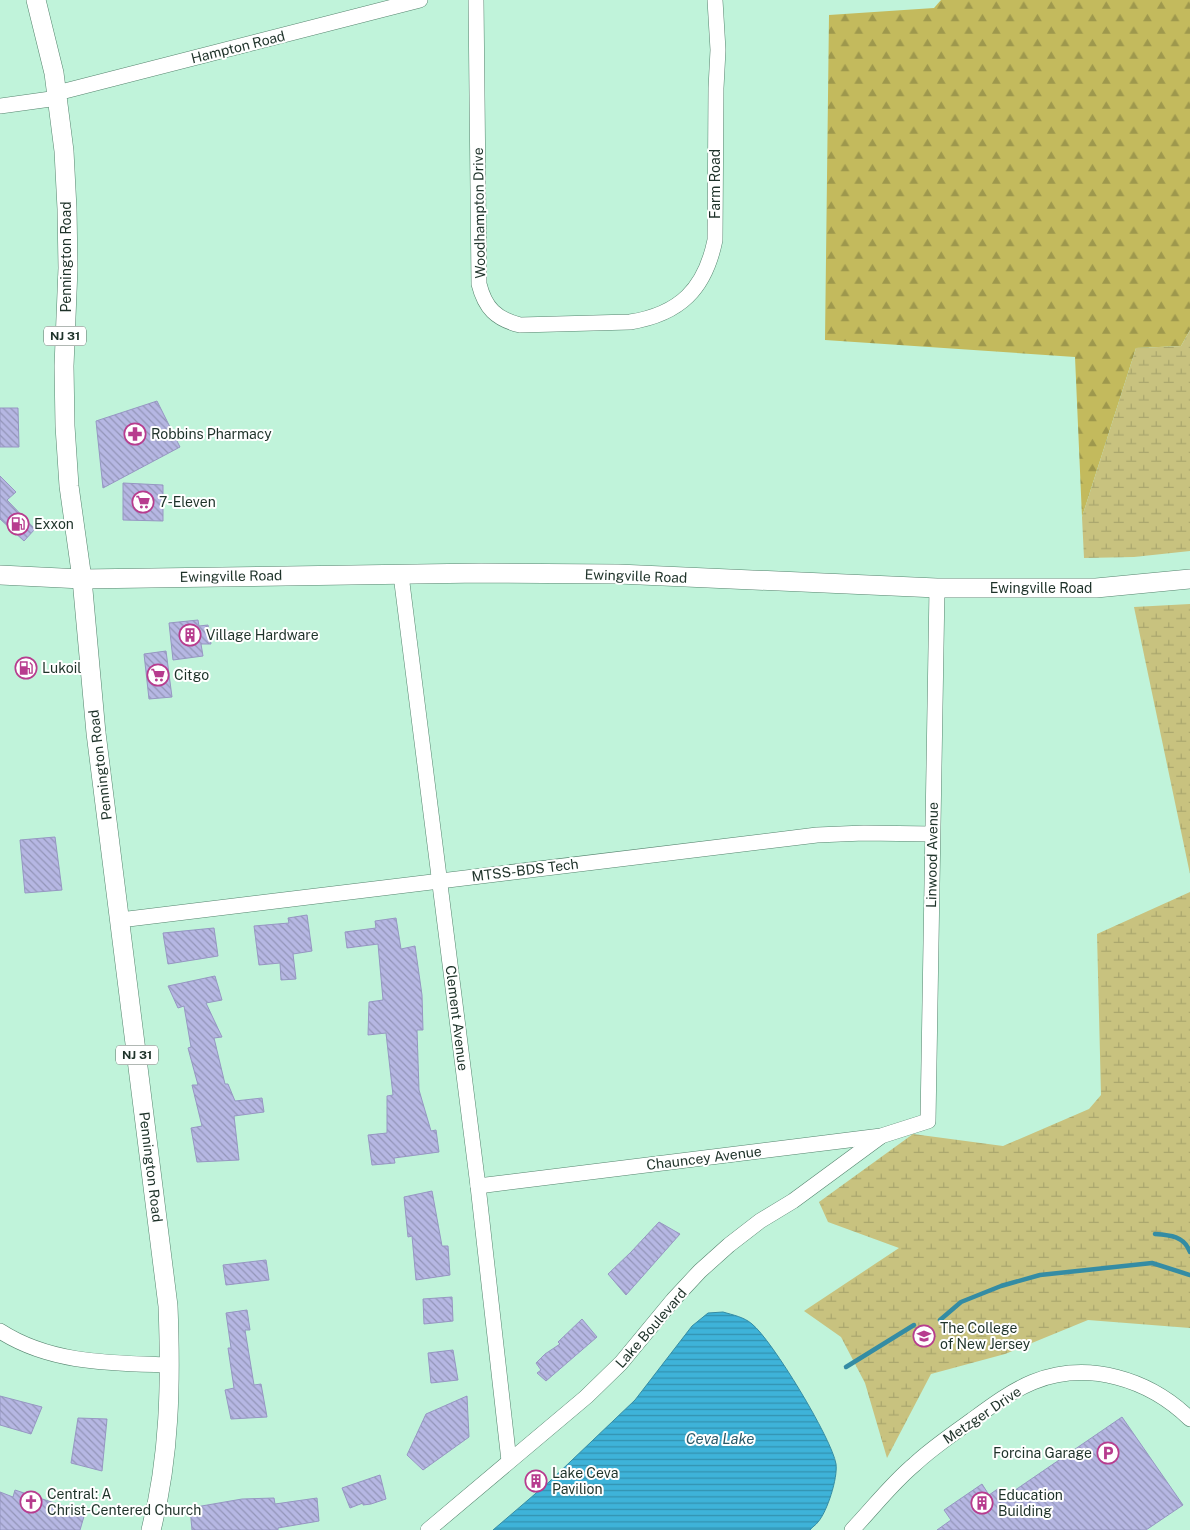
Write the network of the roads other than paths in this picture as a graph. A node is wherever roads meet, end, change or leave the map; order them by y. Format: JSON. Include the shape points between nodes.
{"nodes":[{"id":1,"x":36,"y":0,"type":"edge"},
{"id":2,"x":420,"y":0,"type":"edge"},
{"id":3,"x":476,"y":0,"type":"edge"},
{"id":4,"x":715,"y":0,"type":"edge"},
{"id":5,"x":57,"y":95,"type":"junction"},
{"id":6,"x":0,"y":106,"type":"edge"},
{"id":7,"x":630,"y":322,"type":"joint"},
{"id":8,"x":401,"y":574,"type":"junction"},
{"id":9,"x":0,"y":575,"type":"edge"},
{"id":10,"x":82,"y":579,"type":"junction"},
{"id":11,"x":1190,"y":579,"type":"edge"},
{"id":12,"x":937,"y":588,"type":"junction"},
{"id":13,"x":932,"y":834,"type":"junction"},
{"id":14,"x":440,"y":881,"type":"junction"},
{"id":15,"x":120,"y":920,"type":"junction"},
{"id":16,"x":928,"y":1121,"type":"joint"},
{"id":17,"x":881,"y":1136,"type":"junction"},
{"id":18,"x":478,"y":1186,"type":"junction"},
{"id":19,"x":0,"y":1332,"type":"edge"},
{"id":20,"x":170,"y":1365,"type":"junction"},
{"id":21,"x":1190,"y":1419,"type":"edge"},
{"id":22,"x":509,"y":1461,"type":"junction"},
{"id":23,"x":151,"y":1530,"type":"edge"},
{"id":24,"x":428,"y":1530,"type":"edge"},
{"id":25,"x":852,"y":1530,"type":"edge"}],
"edges":[{"from":1,"to":5,"type":"main road","name":"Pennington Road","number":"NJ 31"},
{"from":2,"to":5,"type":"street","name":"Hampton Road"},
{"from":3,"to":7,"type":"street","name":"Woodhampton Drive","via":[[479,284],[482,296],[498,316],[520,325]]},
{"from":4,"to":7,"type":"street","name":"Farm Road","via":[[718,50],[715,240],[711,260],[704,276],[681,303],[647,320]]},
{"from":5,"to":6,"type":"street","name":"Hampton Road"},
{"from":5,"to":10,"type":"main road","name":"Pennington Road","number":"NJ 31","via":[[67,209],[65,426]]},
{"from":8,"to":10,"type":"main road","name":"Ewingville Road"},
{"from":8,"to":12,"type":"main road","name":"Ewingville Road","via":[[618,574]]},
{"from":8,"to":14,"type":"street","name":"Clement Avenue"},
{"from":9,"to":10,"type":"main road","name":"Ewingville Road"},
{"from":10,"to":15,"type":"main road","name":"Pennington Road","number":"NJ 31","via":[[96,733]]},
{"from":11,"to":12,"type":"main road","name":"Ewingville Road","via":[[1096,588]]},
{"from":12,"to":13,"type":"street","name":"Linwood Avenue"},
{"from":13,"to":14,"type":"street","name":"MTSS-BDS Tech","via":[[817,835]]},
{"from":13,"to":16,"type":"street","name":"Linwood Avenue"},
{"from":14,"to":15,"type":"street","name":"MTSS-BDS Tech"},
{"from":14,"to":18,"type":"street","name":"Clement Avenue"},
{"from":15,"to":20,"type":"main road","name":"Pennington Road","number":"NJ 31","via":[[168,1306]]},
{"from":16,"to":17,"type":"street","name":"Chauncey Avenue"},
{"from":17,"to":18,"type":"street","name":"Chauncey Avenue"},
{"from":17,"to":22,"type":"street","name":"Lake Boulevard","via":[[729,1245],[673,1300],[621,1363],[586,1397]]},
{"from":18,"to":22,"type":"street","name":"Clement Avenue"},
{"from":19,"to":20,"type":"street","via":[[29,1346],[84,1361]]},
{"from":20,"to":23,"type":"main road","name":"Pennington Road","number":"NJ 31","via":[[168,1422]]},
{"from":21,"to":25,"type":"street","name":"Metzger Drive","via":[[1164,1397],[1129,1380],[1090,1373],[1051,1376],[1015,1391],[916,1462]]},
{"from":22,"to":24,"type":"street","name":"Lake Boulevard"}]}
